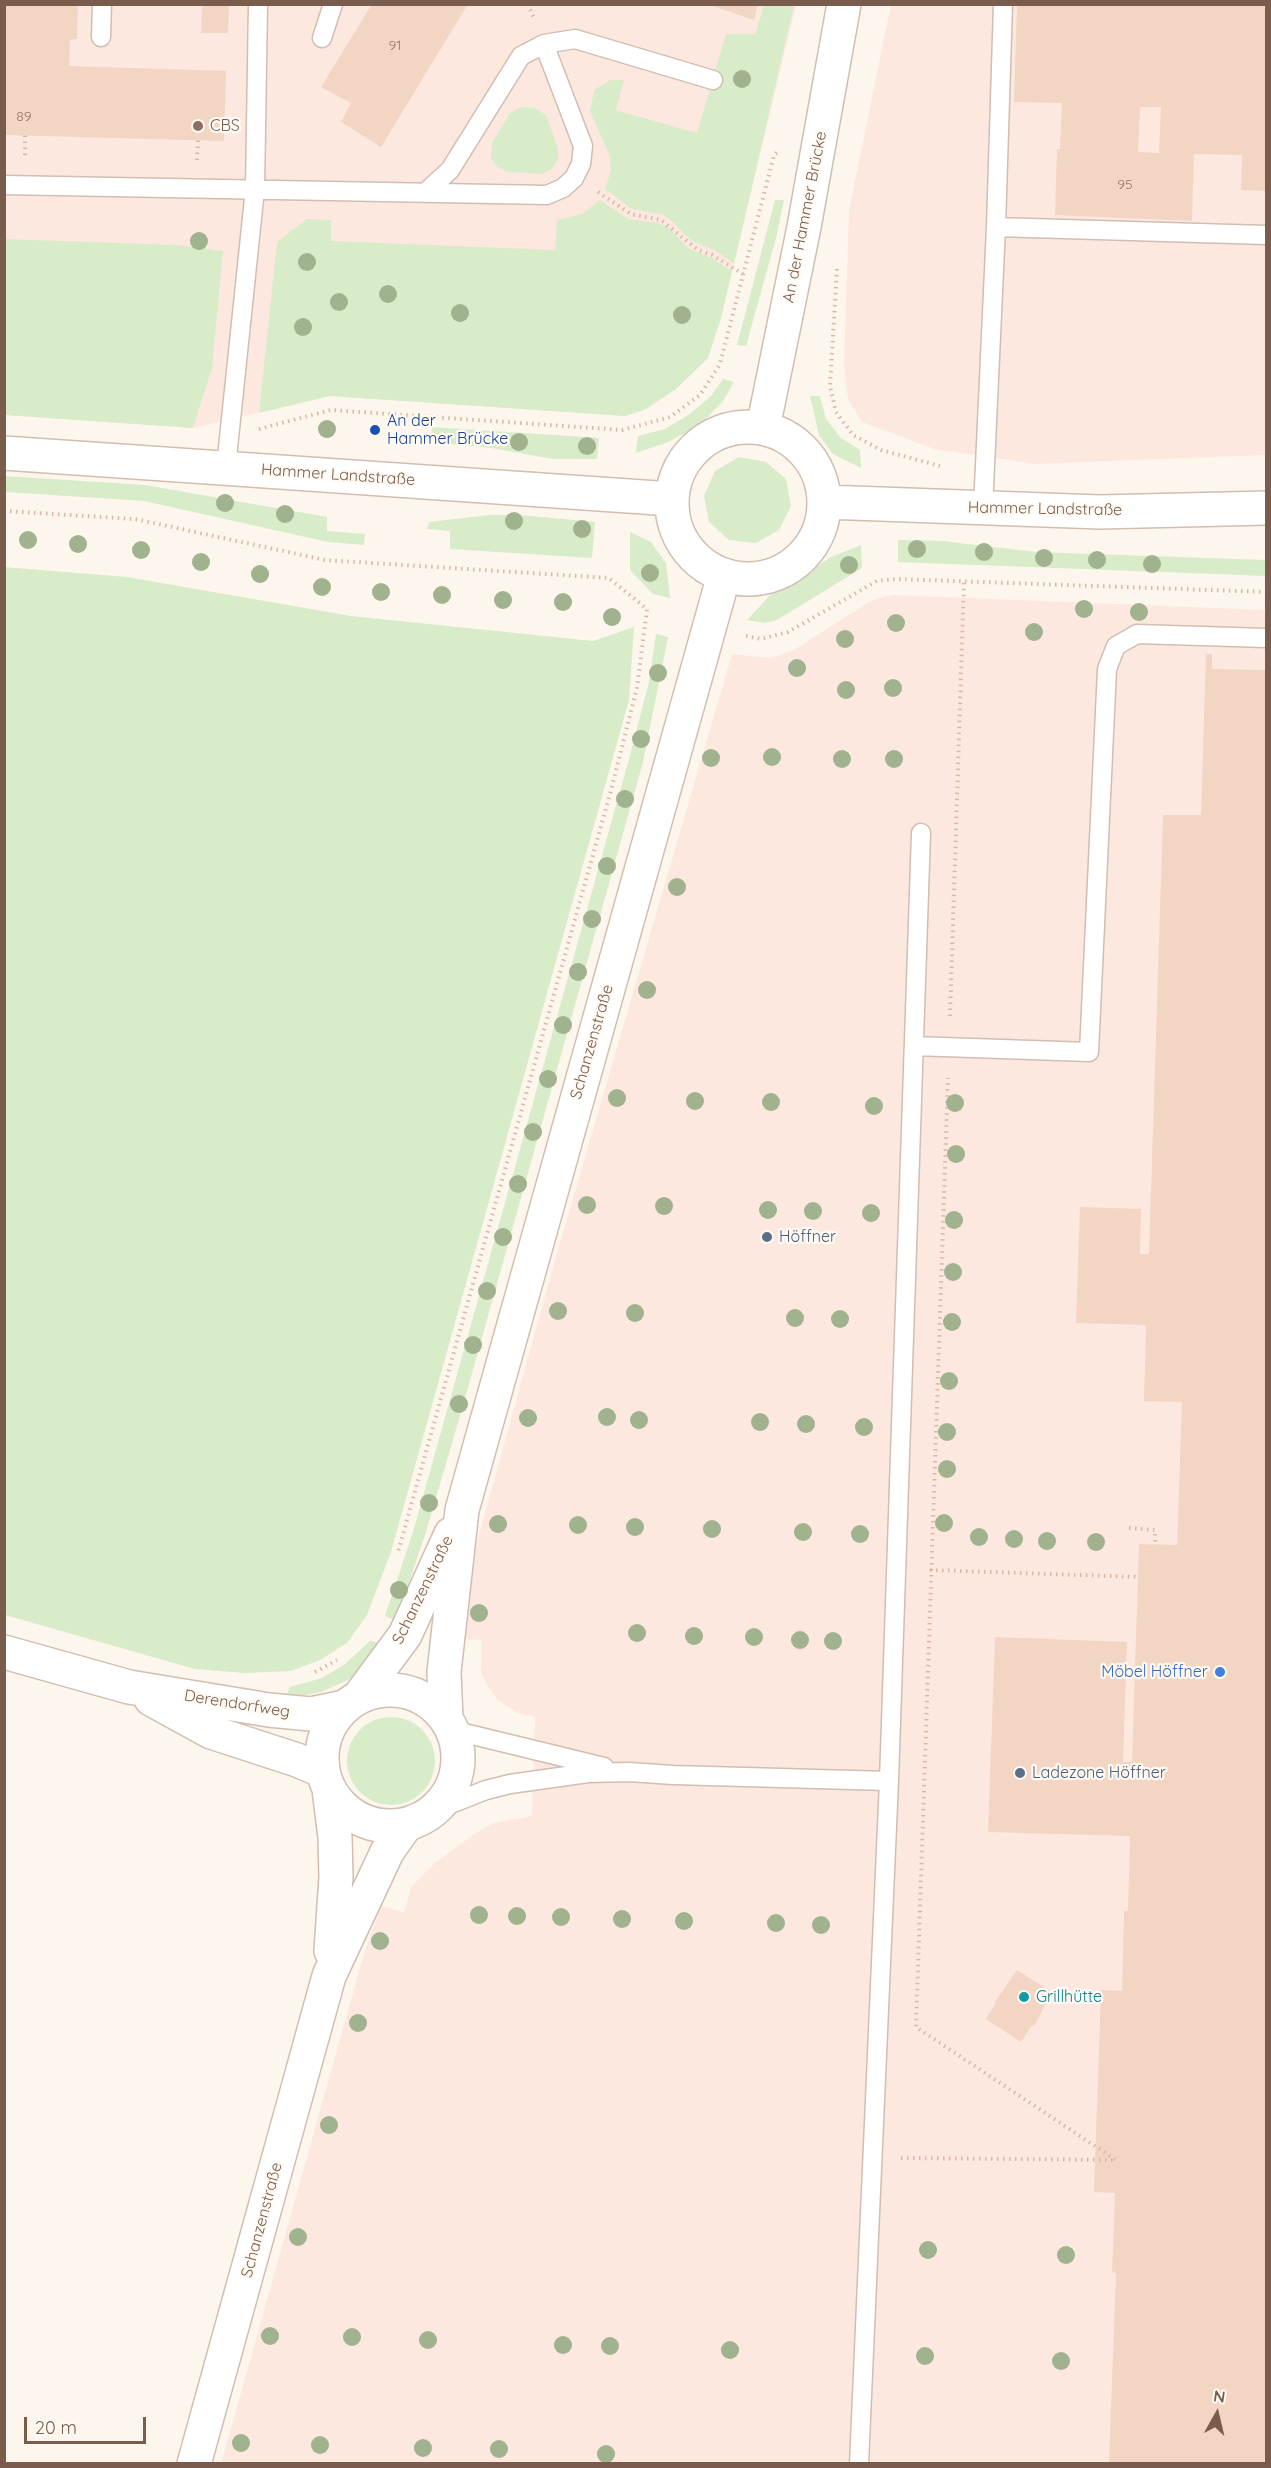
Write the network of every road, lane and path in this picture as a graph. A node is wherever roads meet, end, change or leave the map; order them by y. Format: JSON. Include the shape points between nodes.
{"nodes":[{"id":1,"x":102,"y":4,"type":"edge"},
{"id":2,"x":258,"y":4,"type":"edge"},
{"id":3,"x":333,"y":4,"type":"edge"},
{"id":4,"x":844,"y":4,"type":"edge"},
{"id":5,"x":1003,"y":4,"type":"edge"},
{"id":6,"x":101,"y":37,"type":"dead end"},
{"id":7,"x":322,"y":38,"type":"dead end"},
{"id":8,"x":544,"y":44,"type":"junction"},
{"id":9,"x":713,"y":80,"type":"dead end"},
{"id":10,"x":824,"y":114,"type":"junction"},
{"id":11,"x":25,"y":135,"type":"dead end"},
{"id":12,"x":198,"y":140,"type":"dead end"},
{"id":13,"x":25,"y":154,"type":"dead end"},
{"id":14,"x":198,"y":154,"type":"dead end"},
{"id":15,"x":574,"y":178,"type":"junction"},
{"id":16,"x":4,"y":185,"type":"edge"},
{"id":17,"x":255,"y":189,"type":"junction"},
{"id":18,"x":426,"y":192,"type":"junction"},
{"id":19,"x":996,"y":227,"type":"junction"},
{"id":20,"x":1266,"y":235,"type":"edge"},
{"id":21,"x":743,"y":274,"type":"junction"},
{"id":22,"x":830,"y":386,"type":"dead end"},
{"id":23,"x":763,"y":428,"type":"junction"},
{"id":24,"x":227,"y":452,"type":"junction"},
{"id":25,"x":4,"y":453,"type":"edge"},
{"id":26,"x":947,"y":468,"type":"dead end"},
{"id":27,"x":672,"y":499,"type":"junction"},
{"id":28,"x":825,"y":502,"type":"junction"},
{"id":29,"x":1266,"y":508,"type":"edge"},
{"id":30,"x":983,"y":509,"type":"junction"},
{"id":31,"x":4,"y":511,"type":"edge"},
{"id":32,"x":724,"y":575,"type":"junction"},
{"id":33,"x":964,"y":581,"type":"junction"},
{"id":34,"x":1266,"y":592,"type":"edge"},
{"id":35,"x":740,"y":635,"type":"dead end"},
{"id":36,"x":1266,"y":638,"type":"edge"},
{"id":37,"x":921,"y":833,"type":"dead end"},
{"id":38,"x":914,"y":1046,"type":"junction"},
{"id":39,"x":950,"y":1048,"type":"junction"},
{"id":40,"x":462,"y":1510,"type":"junction"},
{"id":41,"x":1129,"y":1528,"type":"dead end"},
{"id":42,"x":1155,"y":1544,"type":"dead end"},
{"id":43,"x":398,"y":1553,"type":"dead end"},
{"id":44,"x":930,"y":1570,"type":"junction"},
{"id":45,"x":1138,"y":1577,"type":"dead end"},
{"id":46,"x":4,"y":1653,"type":"edge"},
{"id":47,"x":343,"y":1656,"type":"dead end"},
{"id":48,"x":306,"y":1674,"type":"dead end"},
{"id":49,"x":129,"y":1687,"type":"junction"},
{"id":50,"x":352,"y":1702,"type":"junction"},
{"id":51,"x":449,"y":1725,"type":"junction"},
{"id":52,"x":629,"y":1772,"type":"junction"},
{"id":53,"x":326,"y":1780,"type":"junction"},
{"id":54,"x":889,"y":1780,"type":"junction"},
{"id":55,"x":427,"y":1814,"type":"junction"},
{"id":56,"x":329,"y":1976,"type":"junction"},
{"id":57,"x":873,"y":2157,"type":"junction"},
{"id":58,"x":194,"y":2463,"type":"edge"},
{"id":59,"x":859,"y":2463,"type":"edge"}],
"edges":[{"from":1,"to":6,"type":"lane"},
{"from":2,"to":17,"type":"lane"},
{"from":3,"to":7,"type":"lane"},
{"from":4,"to":10,"type":"street","name":"An der Hammer Brücke"},
{"from":5,"to":19,"type":"lane"},
{"from":8,"to":9,"type":"lane","via":[[575,39]]},
{"from":8,"to":15,"type":"lane","via":[[583,146]]},
{"from":8,"to":18,"type":"lane","via":[[522,56],[450,170]]},
{"from":10,"to":21,"type":"path","via":[[774,154]]},
{"from":10,"to":23,"type":"street","name":"An der Hammer Brücke"},
{"from":11,"to":13,"type":"path"},
{"from":12,"to":14,"type":"path"},
{"from":15,"to":18,"type":"lane","via":[[546,195]]},
{"from":15,"to":21,"type":"path","via":[[631,214],[661,220],[698,250]]},
{"from":16,"to":17,"type":"lane"},
{"from":17,"to":18,"type":"lane"},
{"from":17,"to":24,"type":"lane"},
{"from":19,"to":20,"type":"lane"},
{"from":19,"to":30,"type":"lane"},
{"from":21,"to":24,"type":"path","via":[[720,364],[700,395],[670,417],[622,429],[332,410]]},
{"from":22,"to":26,"type":"path","via":[[836,412],[853,435],[881,450]]},
{"from":23,"to":27,"type":"street","via":[[741,427],[720,432],[701,443],[686,458],[676,477]]},
{"from":23,"to":28,"type":"street","via":[[779,433],[807,454],[816,468]]},
{"from":24,"to":25,"type":"street","name":"Hammer Landstraße"},
{"from":24,"to":27,"type":"street","name":"Hammer Landstraße"},
{"from":27,"to":32,"type":"street","via":[[675,523],[685,546],[709,568]]},
{"from":28,"to":30,"type":"street","name":"Hammer Landstraße"},
{"from":28,"to":32,"type":"street","via":[[816,537],[793,565],[760,578]]},
{"from":29,"to":30,"type":"street","name":"Hammer Landstraße","via":[[1100,512]]},
{"from":31,"to":43,"type":"path","via":[[135,519],[325,560],[609,579],[647,609],[637,688],[610,794]]},
{"from":32,"to":40,"type":"street","name":"Schanzenstraße"},
{"from":33,"to":34,"type":"path"},
{"from":33,"to":35,"type":"path","via":[[877,581],[788,632],[761,639]]},
{"from":33,"to":39,"type":"path"},
{"from":36,"to":39,"type":"lane","via":[[1137,634],[1116,646],[1107,669],[1089,1052]]},
{"from":37,"to":38,"type":"lane"},
{"from":38,"to":39,"type":"lane"},
{"from":38,"to":54,"type":"lane"},
{"from":39,"to":44,"type":"path"},
{"from":40,"to":50,"type":"street","name":"Schanzenstraße","via":[[405,1635]]},
{"from":40,"to":51,"type":"street","name":"Schanzenstraße","via":[[444,1672]]},
{"from":41,"to":42,"type":"path","via":[[1155,1530]]},
{"from":44,"to":45,"type":"path"},
{"from":44,"to":57,"type":"path","via":[[916,2027],[1116,2160]]},
{"from":46,"to":49,"type":"street","name":"Derendorfweg"},
{"from":47,"to":48,"type":"path","via":[[317,1672]]},
{"from":49,"to":50,"type":"street","name":"Derendorfweg","via":[[311,1714]]},
{"from":49,"to":53,"type":"street","name":"Derendorfweg","via":[[211,1732],[297,1760]]},
{"from":50,"to":51,"type":"street","via":[[377,1692],[397,1690],[432,1705]]},
{"from":50,"to":53,"type":"street","name":"Schanzenstraße","via":[[333,1721],[325,1736],[322,1754]]},
{"from":51,"to":52,"type":"lane","via":[[544,1754]]},
{"from":51,"to":55,"type":"street","name":"Schanzenstraße","via":[[457,1746],[454,1781],[447,1796]]},
{"from":52,"to":54,"type":"lane"},
{"from":52,"to":55,"type":"lane","via":[[588,1773],[510,1784]]},
{"from":53,"to":55,"type":"street","via":[[339,1803],[368,1823],[385,1827],[403,1825]]},
{"from":53,"to":56,"type":"street","name":"Schanzenstraße","via":[[335,1837],[336,1877]]},
{"from":54,"to":57,"type":"lane"},
{"from":55,"to":56,"type":"street","name":"Schanzenstraße","via":[[406,1825],[387,1852]]},
{"from":56,"to":58,"type":"street","name":"Schanzenstraße"},
{"from":57,"to":59,"type":"lane"}]}
